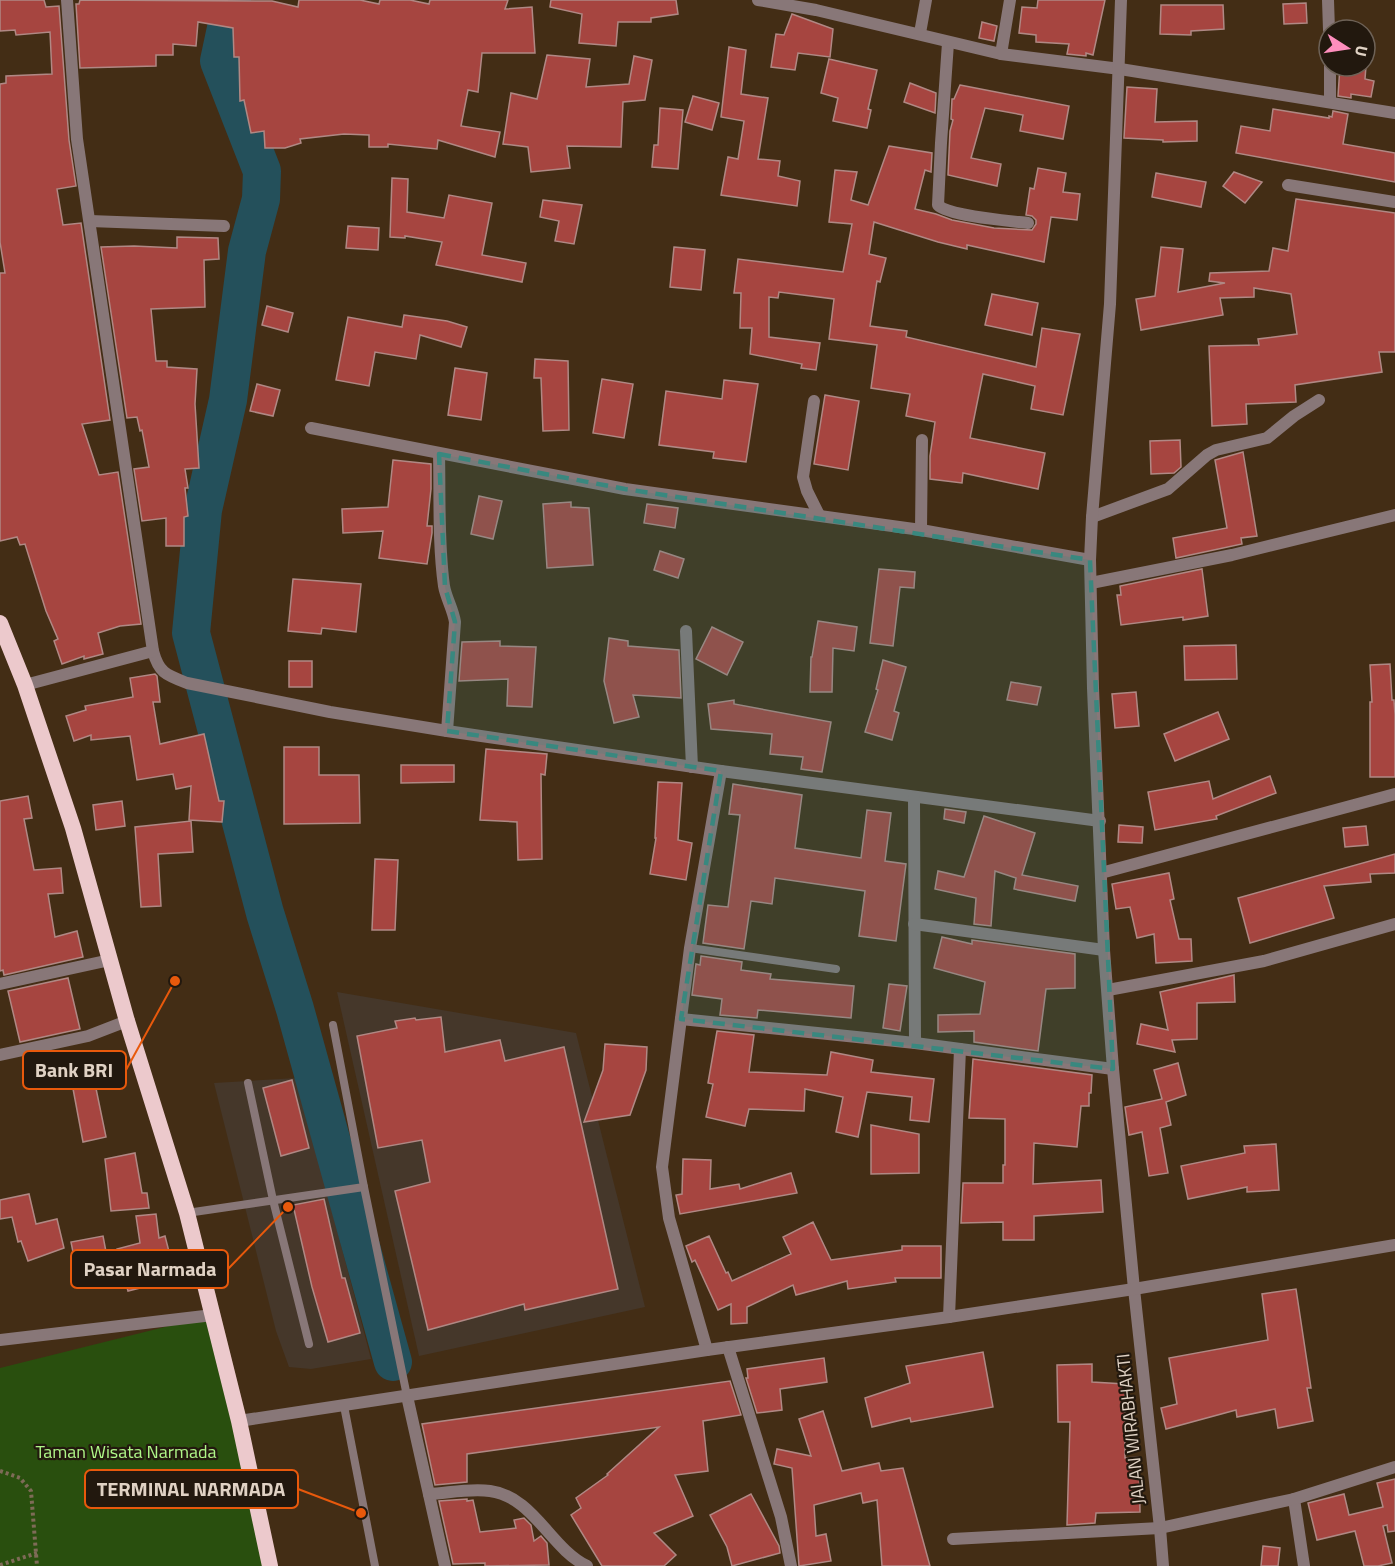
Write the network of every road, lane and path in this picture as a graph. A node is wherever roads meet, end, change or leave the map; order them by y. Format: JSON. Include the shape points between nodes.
{"nodes":[{"id":1,"x":67,"y":0,"type":"edge"},
{"id":2,"x":758,"y":0,"type":"edge"},
{"id":3,"x":926,"y":0,"type":"edge"},
{"id":4,"x":1010,"y":0,"type":"edge"},
{"id":5,"x":1121,"y":0,"type":"edge"},
{"id":6,"x":1328,"y":0,"type":"edge"},
{"id":7,"x":1329,"y":18,"type":"edge"},
{"id":8,"x":920,"y":33,"type":"junction"},
{"id":9,"x":948,"y":43,"type":"junction"},
{"id":10,"x":1001,"y":54,"type":"junction"},
{"id":11,"x":1120,"y":69,"type":"junction"},
{"id":12,"x":1330,"y":78,"type":"edge"},
{"id":13,"x":1330,"y":102,"type":"junction"},
{"id":14,"x":1395,"y":113,"type":"edge"},
{"id":15,"x":1287,"y":185,"type":"dead end"},
{"id":16,"x":1395,"y":202,"type":"edge"},
{"id":17,"x":90,"y":221,"type":"junction"},
{"id":18,"x":1028,"y":223,"type":"dead end"},
{"id":19,"x":224,"y":226,"type":"dead end"},
{"id":20,"x":1319,"y":400,"type":"dead end"},
{"id":21,"x":814,"y":401,"type":"dead end"},
{"id":22,"x":311,"y":428,"type":"dead end"},
{"id":23,"x":922,"y":440,"type":"dead end"},
{"id":24,"x":439,"y":454,"type":"junction"},
{"id":25,"x":819,"y":515,"type":"junction"},
{"id":26,"x":1395,"y":515,"type":"edge"},
{"id":27,"x":1092,"y":516,"type":"junction"},
{"id":28,"x":921,"y":530,"type":"junction"},
{"id":29,"x":1090,"y":560,"type":"junction"},
{"id":30,"x":1091,"y":583,"type":"junction"},
{"id":31,"x":0,"y":623,"type":"edge"},
{"id":32,"x":686,"y":631,"type":"dead end"},
{"id":33,"x":153,"y":651,"type":"junction"},
{"id":34,"x":25,"y":685,"type":"junction"},
{"id":35,"x":447,"y":731,"type":"junction"},
{"id":36,"x":692,"y":766,"type":"junction"},
{"id":37,"x":721,"y":771,"type":"junction"},
{"id":38,"x":1395,"y":794,"type":"edge"},
{"id":39,"x":914,"y":798,"type":"junction"},
{"id":40,"x":1100,"y":822,"type":"junction"},
{"id":41,"x":1101,"y":873,"type":"junction"},
{"id":42,"x":914,"y":924,"type":"junction"},
{"id":43,"x":1395,"y":924,"type":"edge"},
{"id":44,"x":690,"y":948,"type":"junction"},
{"id":45,"x":1104,"y":950,"type":"junction"},
{"id":46,"x":110,"y":960,"type":"junction"},
{"id":47,"x":836,"y":969,"type":"dead end"},
{"id":48,"x":0,"y":984,"type":"edge"},
{"id":49,"x":1108,"y":990,"type":"junction"},
{"id":50,"x":681,"y":1019,"type":"junction"},
{"id":51,"x":127,"y":1021,"type":"junction"},
{"id":52,"x":333,"y":1025,"type":"dead end"},
{"id":53,"x":915,"y":1043,"type":"junction"},
{"id":54,"x":960,"y":1049,"type":"junction"},
{"id":55,"x":0,"y":1055,"type":"edge"},
{"id":56,"x":1113,"y":1069,"type":"junction"},
{"id":57,"x":248,"y":1083,"type":"dead end"},
{"id":58,"x":364,"y":1187,"type":"junction"},
{"id":59,"x":273,"y":1200,"type":"junction"},
{"id":60,"x":187,"y":1213,"type":"junction"},
{"id":61,"x":1395,"y":1245,"type":"edge"},
{"id":62,"x":1134,"y":1289,"type":"junction"},
{"id":63,"x":213,"y":1315,"type":"junction"},
{"id":64,"x":949,"y":1317,"type":"junction"},
{"id":65,"x":0,"y":1340,"type":"edge"},
{"id":66,"x":309,"y":1344,"type":"dead end"},
{"id":67,"x":728,"y":1347,"type":"junction"},
{"id":68,"x":707,"y":1350,"type":"junction"},
{"id":69,"x":407,"y":1396,"type":"junction"},
{"id":70,"x":344,"y":1406,"type":"junction"},
{"id":71,"x":239,"y":1421,"type":"junction"},
{"id":72,"x":1395,"y":1467,"type":"edge"},
{"id":73,"x":0,"y":1470,"type":"edge"},
{"id":74,"x":429,"y":1494,"type":"junction"},
{"id":75,"x":1294,"y":1499,"type":"junction"},
{"id":76,"x":1160,"y":1528,"type":"junction"},
{"id":77,"x":953,"y":1539,"type":"dead end"},
{"id":78,"x":37,"y":1553,"type":"junction"},
{"id":79,"x":0,"y":1565,"type":"edge"},
{"id":80,"x":37,"y":1566,"type":"edge"},
{"id":81,"x":270,"y":1566,"type":"edge"},
{"id":82,"x":375,"y":1566,"type":"edge"},
{"id":83,"x":445,"y":1566,"type":"edge"},
{"id":84,"x":588,"y":1566,"type":"edge"},
{"id":85,"x":790,"y":1566,"type":"edge"},
{"id":86,"x":1163,"y":1566,"type":"edge"},
{"id":87,"x":1304,"y":1566,"type":"edge"}],
"edges":[{"from":1,"to":17,"type":"street","via":[[77,139]]},
{"from":2,"to":8,"type":"street"},
{"from":3,"to":8,"type":"street"},
{"from":4,"to":10,"type":"street"},
{"from":5,"to":11,"type":"street","name":"JALAN WIRABHAKTI"},
{"from":6,"to":7,"type":"street"},
{"from":8,"to":9,"type":"street"},
{"from":9,"to":10,"type":"street"},
{"from":9,"to":18,"type":"street","via":[[938,205],[957,213]]},
{"from":10,"to":11,"type":"street"},
{"from":11,"to":13,"type":"street"},
{"from":11,"to":27,"type":"street","name":"JALAN WIRABHAKTI","via":[[1110,304]]},
{"from":12,"to":13,"type":"street"},
{"from":13,"to":14,"type":"street"},
{"from":15,"to":16,"type":"street"},
{"from":17,"to":19,"type":"street"},
{"from":17,"to":33,"type":"street"},
{"from":20,"to":27,"type":"street","via":[[1267,438],[1207,455],[1168,489]]},
{"from":21,"to":25,"type":"street","via":[[803,477]]},
{"from":22,"to":24,"type":"street"},
{"from":23,"to":28,"type":"street"},
{"from":24,"to":25,"type":"street","via":[[625,489]]},
{"from":24,"to":35,"type":"street","via":[[444,586],[455,622]]},
{"from":25,"to":28,"type":"street"},
{"from":26,"to":30,"type":"street","via":[[1232,555]]},
{"from":27,"to":29,"type":"street","name":"JALAN WIRABHAKTI"},
{"from":28,"to":29,"type":"street"},
{"from":29,"to":30,"type":"street","name":"JALAN WIRABHAKTI"},
{"from":30,"to":40,"type":"street","name":"JALAN WIRABHAKTI"},
{"from":31,"to":34,"type":"highway"},
{"from":32,"to":36,"type":"street"},
{"from":33,"to":34,"type":"street"},
{"from":33,"to":35,"type":"street","via":[[165,674],[187,683]]},
{"from":34,"to":46,"type":"highway","via":[[73,828]]},
{"from":35,"to":36,"type":"street"},
{"from":36,"to":37,"type":"street"},
{"from":37,"to":39,"type":"street"},
{"from":37,"to":44,"type":"street"},
{"from":38,"to":41,"type":"street"},
{"from":39,"to":40,"type":"street"},
{"from":39,"to":42,"type":"street"},
{"from":40,"to":41,"type":"street","name":"JALAN WIRABHAKTI"},
{"from":41,"to":45,"type":"street","name":"JALAN WIRABHAKTI"},
{"from":42,"to":45,"type":"street"},
{"from":42,"to":53,"type":"street"},
{"from":43,"to":49,"type":"street","via":[[1264,961]]},
{"from":44,"to":47,"type":"lane"},
{"from":44,"to":50,"type":"street"},
{"from":45,"to":49,"type":"street","name":"JALAN WIRABHAKTI"},
{"from":46,"to":48,"type":"street"},
{"from":46,"to":51,"type":"highway"},
{"from":49,"to":56,"type":"street","name":"JALAN WIRABHAKTI"},
{"from":50,"to":53,"type":"street"},
{"from":50,"to":68,"type":"street","via":[[664,1140],[663,1175],[669,1218]]},
{"from":51,"to":55,"type":"street","via":[[88,1036]]},
{"from":51,"to":60,"type":"highway"},
{"from":52,"to":58,"type":"lane"},
{"from":53,"to":54,"type":"street"},
{"from":54,"to":56,"type":"street"},
{"from":54,"to":64,"type":"street"},
{"from":56,"to":62,"type":"street","name":"JALAN WIRABHAKTI"},
{"from":57,"to":59,"type":"lane"},
{"from":58,"to":59,"type":"lane"},
{"from":58,"to":69,"type":"lane"},
{"from":59,"to":60,"type":"lane"},
{"from":59,"to":66,"type":"lane"},
{"from":60,"to":63,"type":"highway"},
{"from":61,"to":62,"type":"street"},
{"from":62,"to":64,"type":"street"},
{"from":62,"to":76,"type":"street","name":"JALAN WIRABHAKTI"},
{"from":63,"to":65,"type":"street"},
{"from":63,"to":71,"type":"highway"},
{"from":64,"to":67,"type":"street"},
{"from":67,"to":68,"type":"street"},
{"from":67,"to":85,"type":"street","via":[[781,1517]]},
{"from":68,"to":69,"type":"street"},
{"from":69,"to":70,"type":"street"},
{"from":69,"to":74,"type":"street"},
{"from":70,"to":71,"type":"street"},
{"from":70,"to":82,"type":"lane"},
{"from":71,"to":81,"type":"highway"},
{"from":72,"to":75,"type":"street"},
{"from":73,"to":78,"type":"path","via":[[20,1478],[31,1491]]},
{"from":74,"to":83,"type":"street"},
{"from":74,"to":84,"type":"street","via":[[490,1491],[504,1495],[525,1506],[559,1544]]},
{"from":75,"to":76,"type":"street"},
{"from":75,"to":87,"type":"street"},
{"from":76,"to":77,"type":"street"},
{"from":76,"to":86,"type":"street","name":"JALAN WIRABHAKTI"},
{"from":78,"to":79,"type":"path"},
{"from":78,"to":80,"type":"path"}]}
